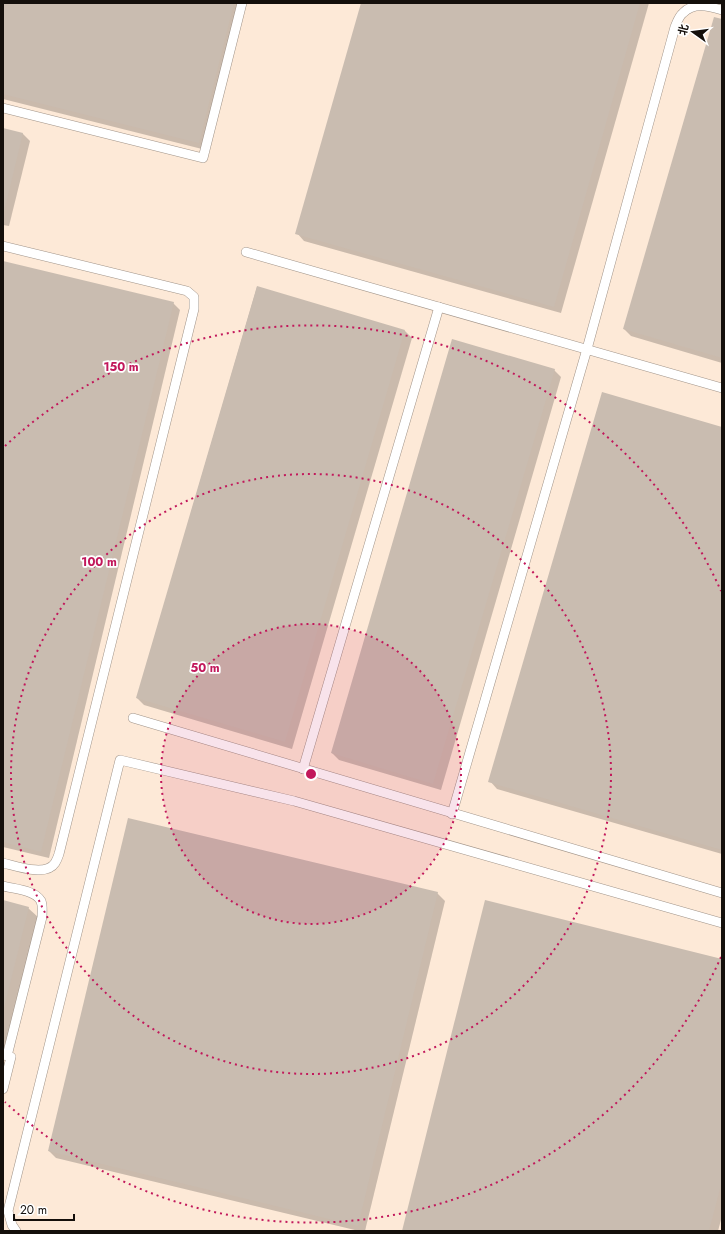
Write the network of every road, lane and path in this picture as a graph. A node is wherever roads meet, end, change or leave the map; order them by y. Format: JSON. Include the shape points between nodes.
{"nodes":[{"id":1,"x":242,"y":3,"type":"edge"},
{"id":2,"x":722,"y":10,"type":"edge"},
{"id":3,"x":3,"y":108,"type":"edge"},
{"id":4,"x":3,"y":246,"type":"edge"},
{"id":5,"x":246,"y":252,"type":"dead end"},
{"id":6,"x":439,"y":307,"type":"junction"},
{"id":7,"x":587,"y":349,"type":"junction"},
{"id":8,"x":722,"y":388,"type":"edge"},
{"id":9,"x":133,"y":718,"type":"dead end"},
{"id":10,"x":303,"y":769,"type":"junction"},
{"id":11,"x":452,"y":814,"type":"junction"},
{"id":12,"x":3,"y":863,"type":"edge"},
{"id":13,"x":3,"y":886,"type":"edge"},
{"id":14,"x":722,"y":893,"type":"edge"},
{"id":15,"x":722,"y":923,"type":"edge"},
{"id":16,"x":5,"y":1055,"type":"edge"},
{"id":17,"x":3,"y":1090,"type":"edge"},
{"id":18,"x":16,"y":1231,"type":"edge"}],
"edges":[{"from":1,"to":3,"type":"lane","via":[[203,158]]},
{"from":2,"to":7,"type":"lane","via":[[707,5],[693,6],[682,13],[675,27]]},
{"from":4,"to":12,"type":"lane","via":[[187,290],[194,297],[194,309],[59,854],[55,864],[47,869],[35,870]]},
{"from":5,"to":6,"type":"lane"},
{"from":6,"to":7,"type":"lane"},
{"from":6,"to":10,"type":"lane"},
{"from":7,"to":8,"type":"lane"},
{"from":7,"to":11,"type":"lane"},
{"from":9,"to":10,"type":"lane"},
{"from":10,"to":11,"type":"lane"},
{"from":11,"to":14,"type":"lane"},
{"from":13,"to":16,"type":"lane","via":[[36,896],[42,908],[42,917]]},
{"from":15,"to":18,"type":"lane","via":[[294,801],[120,760],[8,1211]]},
{"from":16,"to":17,"type":"lane","via":[[11,1057]]}]}
